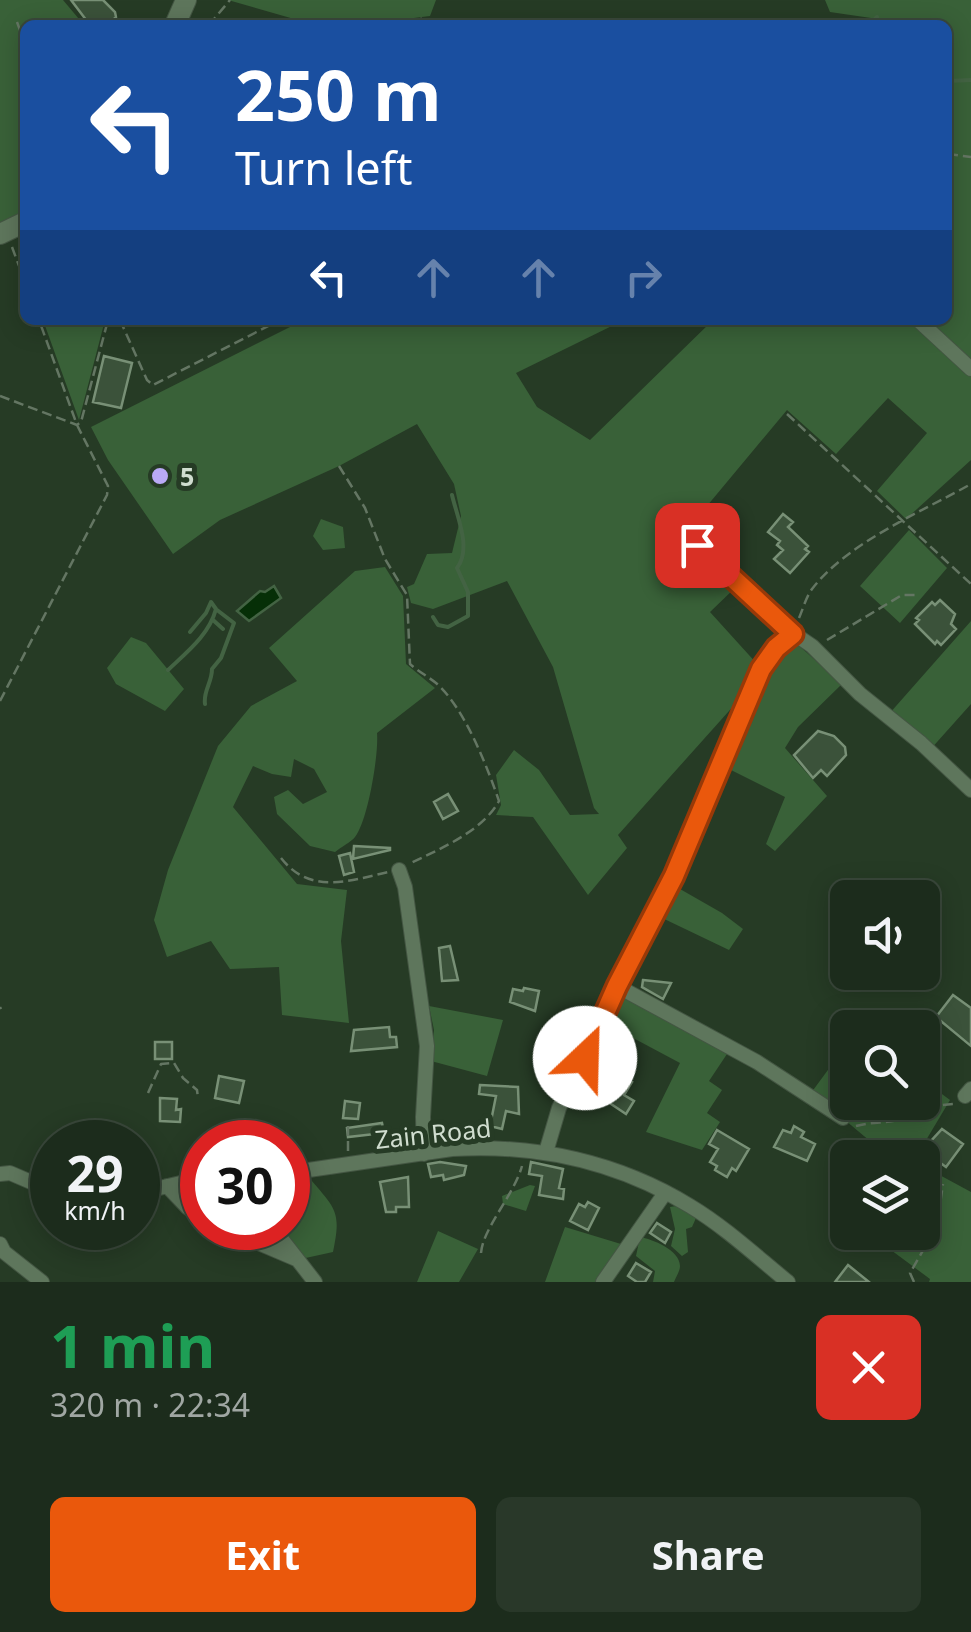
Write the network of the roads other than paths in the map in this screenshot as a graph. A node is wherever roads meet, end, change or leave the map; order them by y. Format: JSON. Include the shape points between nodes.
{"nodes":[{"id":1,"x":923,"y":325,"type":"edge"},
{"id":2,"x":971,"y":369,"type":"edge"},
{"id":3,"x":697,"y":545,"type":"dead end"},
{"id":4,"x":793,"y":634,"type":"junction"},
{"id":5,"x":971,"y":790,"type":"edge"},
{"id":6,"x":399,"y":870,"type":"road end"},
{"id":7,"x":617,"y":986,"type":"junction"},
{"id":8,"x":850,"y":1122,"type":"road end"},
{"id":9,"x":546,"y":1152,"type":"junction"},
{"id":10,"x":424,"y":1154,"type":"junction"},
{"id":11,"x":310,"y":1170,"type":"edge"},
{"id":12,"x":0,"y":1174,"type":"edge"},
{"id":13,"x":30,"y":1182,"type":"edge"},
{"id":14,"x":180,"y":1183,"type":"edge"},
{"id":15,"x":167,"y":1186,"type":"junction"},
{"id":16,"x":160,"y":1188,"type":"edge"},
{"id":17,"x":665,"y":1193,"type":"junction"},
{"id":18,"x":180,"y":1200,"type":"edge"},
{"id":19,"x":273,"y":1250,"type":"edge"},
{"id":20,"x":289,"y":1250,"type":"edge"},
{"id":21,"x":1,"y":1252,"type":"edge"},
{"id":22,"x":296,"y":1260,"type":"junction"},
{"id":23,"x":42,"y":1282,"type":"edge"},
{"id":24,"x":315,"y":1282,"type":"edge"},
{"id":25,"x":603,"y":1282,"type":"edge"},
{"id":26,"x":788,"y":1282,"type":"edge"}],
"edges":[{"from":1,"to":2,"type":"street"},
{"from":3,"to":4,"type":"street"},
{"from":4,"to":5,"type":"street"},
{"from":4,"to":7,"type":"street","via":[[761,669],[674,876]]},
{"from":6,"to":10,"type":"street","via":[[427,1046]]},
{"from":7,"to":8,"type":"street"},
{"from":7,"to":9,"type":"street","via":[[555,1118]]},
{"from":9,"to":10,"type":"street","name":"Zain Road","via":[[480,1148]]},
{"from":9,"to":17,"type":"street","name":"Zain Road"},
{"from":10,"to":11,"type":"street","name":"Zain Road"},
{"from":12,"to":13,"type":"street"},
{"from":14,"to":15,"type":"street"},
{"from":15,"to":16,"type":"street"},
{"from":15,"to":18,"type":"street"},
{"from":17,"to":25,"type":"street"},
{"from":17,"to":26,"type":"street","name":"Zain Road"},
{"from":19,"to":22,"type":"street"},
{"from":20,"to":22,"type":"street"},
{"from":21,"to":23,"type":"street"},
{"from":22,"to":24,"type":"street"}]}
